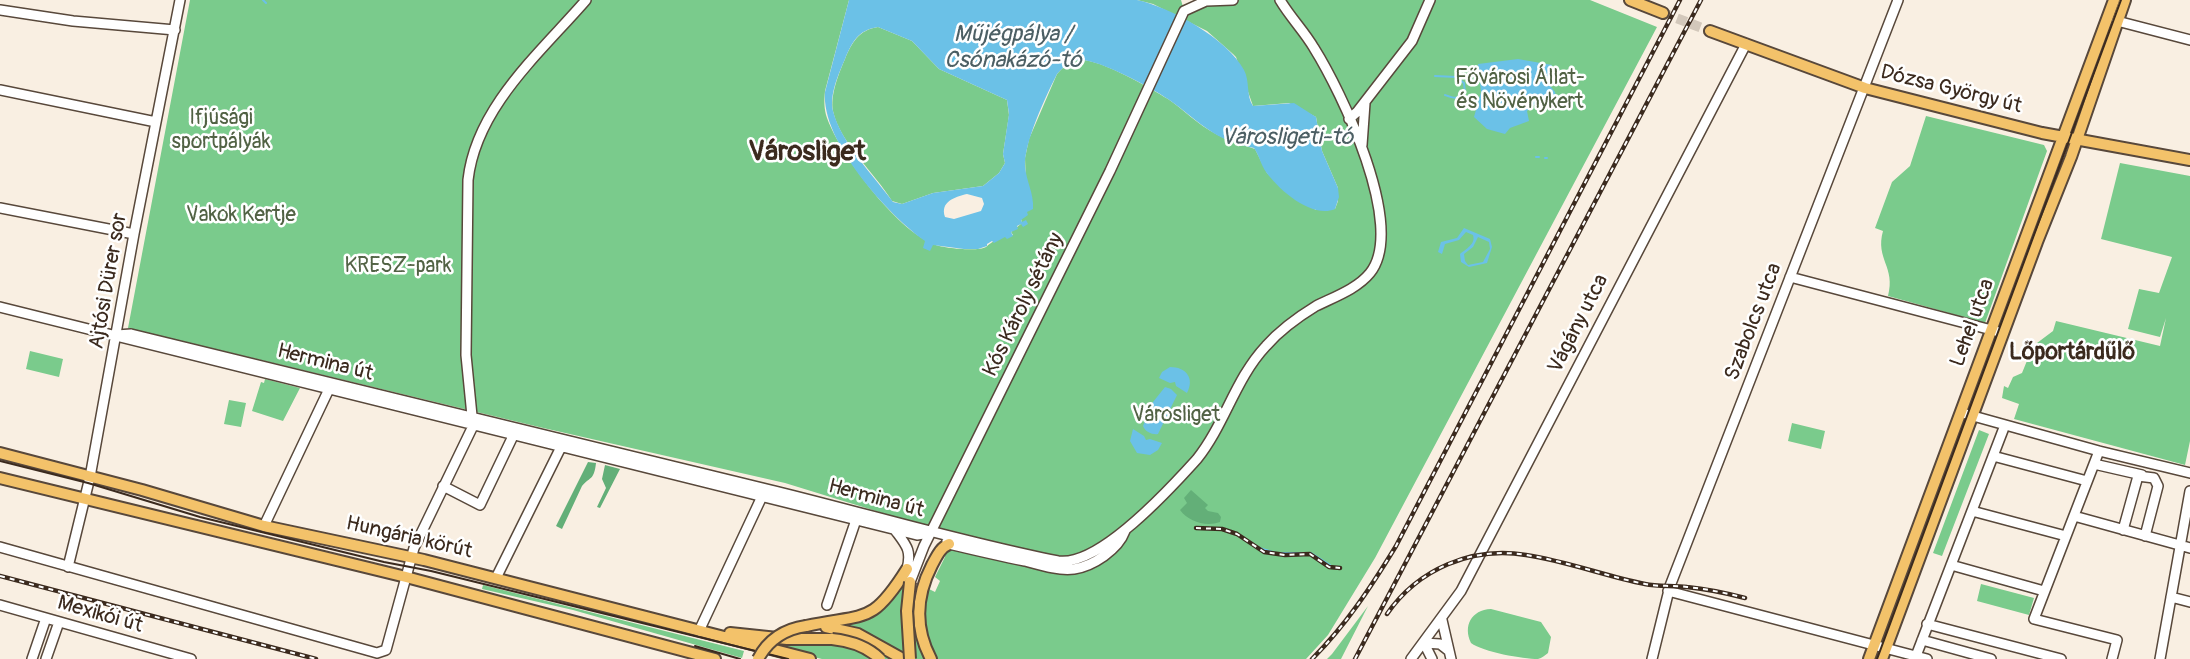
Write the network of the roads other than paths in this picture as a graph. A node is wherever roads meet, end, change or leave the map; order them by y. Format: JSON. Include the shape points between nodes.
{"nodes":[{"id":1,"x":180,"y":0,"type":"edge"},
{"id":2,"x":586,"y":0,"type":"edge"},
{"id":3,"x":1216,"y":0,"type":"edge"},
{"id":4,"x":1233,"y":0,"type":"edge"},
{"id":5,"x":1430,"y":0,"type":"edge"},
{"id":6,"x":1630,"y":0,"type":"edge"},
{"id":7,"x":1898,"y":0,"type":"edge"},
{"id":8,"x":2114,"y":0,"type":"edge"},
{"id":9,"x":2125,"y":0,"type":"edge"},
{"id":10,"x":1279,"y":2,"type":"edge"},
{"id":11,"x":1183,"y":8,"type":"edge"},
{"id":12,"x":0,"y":10,"type":"edge"},
{"id":13,"x":1663,"y":13,"type":"tunnel mouth"},
{"id":14,"x":2117,"y":21,"type":"junction"},
{"id":15,"x":175,"y":30,"type":"junction"},
{"id":16,"x":1710,"y":31,"type":"tunnel mouth"},
{"id":17,"x":2190,"y":40,"type":"edge"},
{"id":18,"x":1746,"y":44,"type":"junction"},
{"id":19,"x":1865,"y":88,"type":"junction"},
{"id":20,"x":0,"y":90,"type":"edge"},
{"id":21,"x":1339,"y":95,"type":"junction"},
{"id":22,"x":1366,"y":101,"type":"junction"},
{"id":23,"x":1349,"y":118,"type":"junction"},
{"id":24,"x":156,"y":122,"type":"junction"},
{"id":25,"x":2062,"y":136,"type":"junction"},
{"id":26,"x":2077,"y":139,"type":"junction"},
{"id":27,"x":1362,"y":145,"type":"junction"},
{"id":28,"x":2190,"y":160,"type":"edge"},
{"id":29,"x":0,"y":208,"type":"edge"},
{"id":30,"x":134,"y":234,"type":"junction"},
{"id":31,"x":1790,"y":278,"type":"junction"},
{"id":32,"x":0,"y":307,"type":"edge"},
{"id":33,"x":1991,"y":330,"type":"junction"},
{"id":34,"x":2003,"y":333,"type":"junction"},
{"id":35,"x":117,"y":335,"type":"junction"},
{"id":36,"x":330,"y":386,"type":"junction"},
{"id":37,"x":1961,"y":412,"type":"junction"},
{"id":38,"x":1973,"y":416,"type":"junction"},
{"id":39,"x":472,"y":422,"type":"junction"},
{"id":40,"x":2005,"y":425,"type":"junction"},
{"id":41,"x":513,"y":436,"type":"junction"},
{"id":42,"x":563,"y":443,"type":"junction"},
{"id":43,"x":2099,"y":452,"type":"junction"},
{"id":44,"x":0,"y":453,"type":"edge"},
{"id":45,"x":1993,"y":456,"type":"junction"},
{"id":46,"x":2094,"y":464,"type":"junction"},
{"id":47,"x":2190,"y":473,"type":"edge"},
{"id":48,"x":2142,"y":475,"type":"junction"},
{"id":49,"x":90,"y":477,"type":"junction"},
{"id":50,"x":0,"y":478,"type":"edge"},
{"id":51,"x":2087,"y":481,"type":"junction"},
{"id":52,"x":443,"y":486,"type":"junction"},
{"id":53,"x":2190,"y":491,"type":"edge"},
{"id":54,"x":764,"y":492,"type":"junction"},
{"id":55,"x":85,"y":499,"type":"junction"},
{"id":56,"x":1972,"y":511,"type":"junction"},
{"id":57,"x":857,"y":515,"type":"junction"},
{"id":58,"x":2074,"y":516,"type":"junction"},
{"id":59,"x":264,"y":526,"type":"junction"},
{"id":60,"x":894,"y":530,"type":"junction"},
{"id":61,"x":2123,"y":530,"type":"junction"},
{"id":62,"x":1125,"y":531,"type":"junction"},
{"id":63,"x":936,"y":533,"type":"junction"},
{"id":64,"x":2066,"y":536,"type":"junction"},
{"id":65,"x":2145,"y":536,"type":"junction"},
{"id":66,"x":949,"y":544,"type":"junction"},
{"id":67,"x":0,"y":547,"type":"edge"},
{"id":68,"x":924,"y":547,"type":"junction"},
{"id":69,"x":2185,"y":547,"type":"edge"},
{"id":70,"x":411,"y":557,"type":"junction"},
{"id":71,"x":1951,"y":565,"type":"junction"},
{"id":72,"x":68,"y":567,"type":"junction"},
{"id":73,"x":907,"y":569,"type":"junction"},
{"id":74,"x":406,"y":577,"type":"junction"},
{"id":75,"x":496,"y":578,"type":"junction"},
{"id":76,"x":910,"y":582,"type":"joint"},
{"id":77,"x":1668,"y":591,"type":"junction"},
{"id":78,"x":2044,"y":591,"type":"junction"},
{"id":79,"x":2171,"y":597,"type":"junction"},
{"id":80,"x":2190,"y":602,"type":"edge"},
{"id":81,"x":0,"y":605,"type":"edge"},
{"id":82,"x":827,"y":605,"type":"dead end"},
{"id":83,"x":46,"y":618,"type":"junction"},
{"id":84,"x":1442,"y":620,"type":"junction"},
{"id":85,"x":59,"y":622,"type":"junction"},
{"id":86,"x":1927,"y":624,"type":"junction"},
{"id":87,"x":806,"y":626,"type":"junction"},
{"id":88,"x":702,"y":631,"type":"junction"},
{"id":89,"x":1922,"y":640,"type":"junction"},
{"id":90,"x":657,"y":643,"type":"junction"},
{"id":91,"x":1424,"y":643,"type":"junction"},
{"id":92,"x":1874,"y":646,"type":"junction"},
{"id":93,"x":1884,"y":654,"type":"edge"},
{"id":94,"x":1450,"y":655,"type":"edge"},
{"id":95,"x":1916,"y":656,"type":"junction"},
{"id":96,"x":32,"y":659,"type":"edge"},
{"id":97,"x":46,"y":659,"type":"edge"},
{"id":98,"x":191,"y":659,"type":"edge"},
{"id":99,"x":693,"y":659,"type":"edge"},
{"id":100,"x":715,"y":659,"type":"edge"},
{"id":101,"x":758,"y":659,"type":"edge"},
{"id":102,"x":810,"y":659,"type":"edge"},
{"id":103,"x":880,"y":659,"type":"edge"},
{"id":104,"x":903,"y":659,"type":"edge"},
{"id":105,"x":909,"y":659,"type":"edge"},
{"id":106,"x":931,"y":659,"type":"edge"},
{"id":107,"x":1411,"y":659,"type":"edge"},
{"id":108,"x":1432,"y":659,"type":"edge"},
{"id":109,"x":1652,"y":659,"type":"edge"},
{"id":110,"x":1869,"y":659,"type":"edge"},
{"id":111,"x":1927,"y":659,"type":"edge"},
{"id":112,"x":1991,"y":659,"type":"edge"},
{"id":113,"x":2062,"y":659,"type":"edge"},
{"id":114,"x":2112,"y":659,"type":"edge"},
{"id":115,"x":2160,"y":659,"type":"edge"}],
"edges":[{"from":1,"to":15,"type":"street","name":"Ajtósi Dürer sor"},
{"from":2,"to":39,"type":"street","via":[[498,102],[472,156],[466,355]]},
{"from":3,"to":4,"type":"street"},
{"from":3,"to":11,"type":"street"},
{"from":5,"to":22,"type":"street","via":[[1412,41]]},
{"from":6,"to":13,"type":"main road"},
{"from":7,"to":19,"type":"street","name":"Szabolcs utca"},
{"from":8,"to":25,"type":"main road","name":"Lehel utca"},
{"from":9,"to":14,"type":"main road","name":"Lehel utca"},
{"from":10,"to":21,"type":"street","via":[[1313,47]]},
{"from":11,"to":63,"type":"street","name":"Kós Károly sétány","via":[[1110,172]]},
{"from":12,"to":15,"type":"street","via":[[73,22]]},
{"from":14,"to":17,"type":"street"},
{"from":14,"to":26,"type":"main road","name":"Lehel utca"},
{"from":15,"to":24,"type":"street","name":"Ajtósi Dürer sor"},
{"from":16,"to":18,"type":"main road","name":"Dózsa György út"},
{"from":18,"to":19,"type":"main road","name":"Dózsa György út"},
{"from":18,"to":84,"type":"street","name":"Vágány utca"},
{"from":19,"to":25,"type":"main road","name":"Dózsa György út"},
{"from":19,"to":31,"type":"street","name":"Szabolcs utca"},
{"from":20,"to":24,"type":"street"},
{"from":21,"to":22,"type":"street","via":[[1351,104]]},
{"from":21,"to":23,"type":"street"},
{"from":22,"to":23,"type":"street"},
{"from":22,"to":27,"type":"street"},
{"from":23,"to":27,"type":"street"},
{"from":24,"to":30,"type":"street","name":"Ajtósi Dürer sor"},
{"from":25,"to":26,"type":"main road","name":"Dózsa György út"},
{"from":25,"to":33,"type":"main road","name":"Lehel utca"},
{"from":26,"to":28,"type":"main road","name":"Dózsa György út"},
{"from":26,"to":34,"type":"main road","name":"Lehel utca"},
{"from":27,"to":62,"type":"street","via":[[1380,218],[1379,253],[1373,270],[1358,284],[1298,318],[1266,346],[1242,377],[1206,448]]},
{"from":29,"to":30,"type":"street"},
{"from":30,"to":35,"type":"street","name":"Ajtósi Dürer sor"},
{"from":31,"to":33,"type":"street"},
{"from":31,"to":77,"type":"street","name":"Szabolcs utca"},
{"from":32,"to":35,"type":"street","name":"Hermina út"},
{"from":33,"to":34,"type":"street"},
{"from":33,"to":37,"type":"main road","name":"Lehel utca"},
{"from":34,"to":38,"type":"main road","name":"Lehel utca"},
{"from":35,"to":36,"type":"street","name":"Hermina út","via":[[131,334]]},
{"from":35,"to":49,"type":"street","name":"Ajtósi Dürer sor"},
{"from":36,"to":39,"type":"street","name":"Hermina út"},
{"from":36,"to":59,"type":"street"},
{"from":37,"to":38,"type":"street"},
{"from":37,"to":92,"type":"main road","name":"Lehel utca"},
{"from":38,"to":40,"type":"street"},
{"from":38,"to":93,"type":"main road","name":"Lehel utca"},
{"from":39,"to":41,"type":"street","name":"Hermina út"},
{"from":39,"to":42,"type":"street","name":"Hermina út"},
{"from":39,"to":52,"type":"street"},
{"from":40,"to":43,"type":"street"},
{"from":40,"to":45,"type":"street"},
{"from":41,"to":42,"type":"street","name":"Hermina út"},
{"from":41,"to":52,"type":"street","via":[[480,505]]},
{"from":42,"to":54,"type":"street","name":"Hermina út"},
{"from":42,"to":75,"type":"street"},
{"from":43,"to":46,"type":"street"},
{"from":43,"to":47,"type":"street"},
{"from":44,"to":49,"type":"main road","name":"Hungária körút"},
{"from":45,"to":51,"type":"street"},
{"from":45,"to":56,"type":"street"},
{"from":46,"to":48,"type":"street"},
{"from":46,"to":51,"type":"street"},
{"from":48,"to":61,"type":"street","via":[[2136,480]]},
{"from":48,"to":65,"type":"street","via":[[2158,482]]},
{"from":49,"to":55,"type":"street","name":"Ajtósi Dürer sor"},
{"from":49,"to":59,"type":"main road","name":"Hungária körút"},
{"from":50,"to":55,"type":"main road","name":"Hungária körút"},
{"from":51,"to":58,"type":"street"},
{"from":52,"to":70,"type":"street"},
{"from":53,"to":69,"type":"street"},
{"from":54,"to":57,"type":"street","name":"Hermina út"},
{"from":54,"to":88,"type":"street"},
{"from":55,"to":72,"type":"street","name":"Ajtósi Dürer sor"},
{"from":55,"to":74,"type":"main road","name":"Hungária körút"},
{"from":56,"to":64,"type":"street"},
{"from":56,"to":71,"type":"street"},
{"from":57,"to":60,"type":"street","name":"Hermina út"},
{"from":57,"to":63,"type":"street","name":"Hermina út"},
{"from":57,"to":82,"type":"street"},
{"from":58,"to":61,"type":"street"},
{"from":58,"to":64,"type":"street"},
{"from":59,"to":70,"type":"main road","name":"Hungária körút"},
{"from":60,"to":63,"type":"street","name":"Hermina út"},
{"from":60,"to":73,"type":"street","via":[[908,549]]},
{"from":61,"to":65,"type":"street"},
{"from":62,"to":63,"type":"street","via":[[1083,558],[1066,562]]},
{"from":62,"to":66,"type":"street","via":[[1122,541],[1111,550],[1074,569]]},
{"from":63,"to":66,"type":"street"},
{"from":63,"to":68,"type":"street","name":"Kós Károly sétány"},
{"from":64,"to":78,"type":"street"},
{"from":65,"to":69,"type":"street"},
{"from":66,"to":106,"type":"main road","via":[[938,553],[919,598],[921,634]]},
{"from":67,"to":72,"type":"street"},
{"from":68,"to":73,"type":"street"},
{"from":68,"to":76,"type":"street"},
{"from":69,"to":79,"type":"street"},
{"from":70,"to":74,"type":"street"},
{"from":70,"to":75,"type":"main road","name":"Hungária körút"},
{"from":71,"to":78,"type":"street"},
{"from":71,"to":86,"type":"street"},
{"from":72,"to":74,"type":"street","via":[[377,653],[387,648]]},
{"from":73,"to":87,"type":"main road","via":[[887,600],[873,612]]},
{"from":74,"to":90,"type":"main road","name":"Hungária körút"},
{"from":75,"to":88,"type":"main road","name":"Hungária körút"},
{"from":76,"to":105,"type":"main road","bridge":true},
{"from":77,"to":92,"type":"street"},
{"from":77,"to":109,"type":"street","name":"Szabolcs utca"},
{"from":78,"to":114,"type":"street","via":[[2034,619],[2117,640]]},
{"from":79,"to":80,"type":"street"},
{"from":79,"to":115,"type":"street"},
{"from":81,"to":83,"type":"street","name":"Mexikói út"},
{"from":83,"to":85,"type":"street","name":"Mexikói út"},
{"from":83,"to":96,"type":"street"},
{"from":84,"to":91,"type":"street","name":"Vágány utca"},
{"from":84,"to":94,"type":"street"},
{"from":85,"to":97,"type":"street"},
{"from":85,"to":98,"type":"street","name":"Mexikói út"},
{"from":86,"to":89,"type":"street"},
{"from":86,"to":113,"type":"street"},
{"from":87,"to":101,"type":"main road","bridge":true,"via":[[773,639]]},
{"from":87,"to":104,"type":"main road","via":[[858,634]]},
{"from":88,"to":102,"type":"main road","name":"Hungária körút"},
{"from":88,"to":103,"type":"main road","bridge":true,"via":[[832,639],[858,644]]},
{"from":89,"to":95,"type":"street"},
{"from":89,"to":112,"type":"street"},
{"from":90,"to":99,"type":"main road"},
{"from":90,"to":100,"type":"main road","name":"Hungária körút"},
{"from":91,"to":94,"type":"street","via":[[1440,643]]},
{"from":91,"to":107,"type":"street","name":"Vágány utca"},
{"from":91,"to":108,"type":"street"},
{"from":92,"to":93,"type":"street"},
{"from":92,"to":110,"type":"main road","name":"Lehel utca"},
{"from":93,"to":95,"type":"street"},
{"from":95,"to":111,"type":"street"}]}
